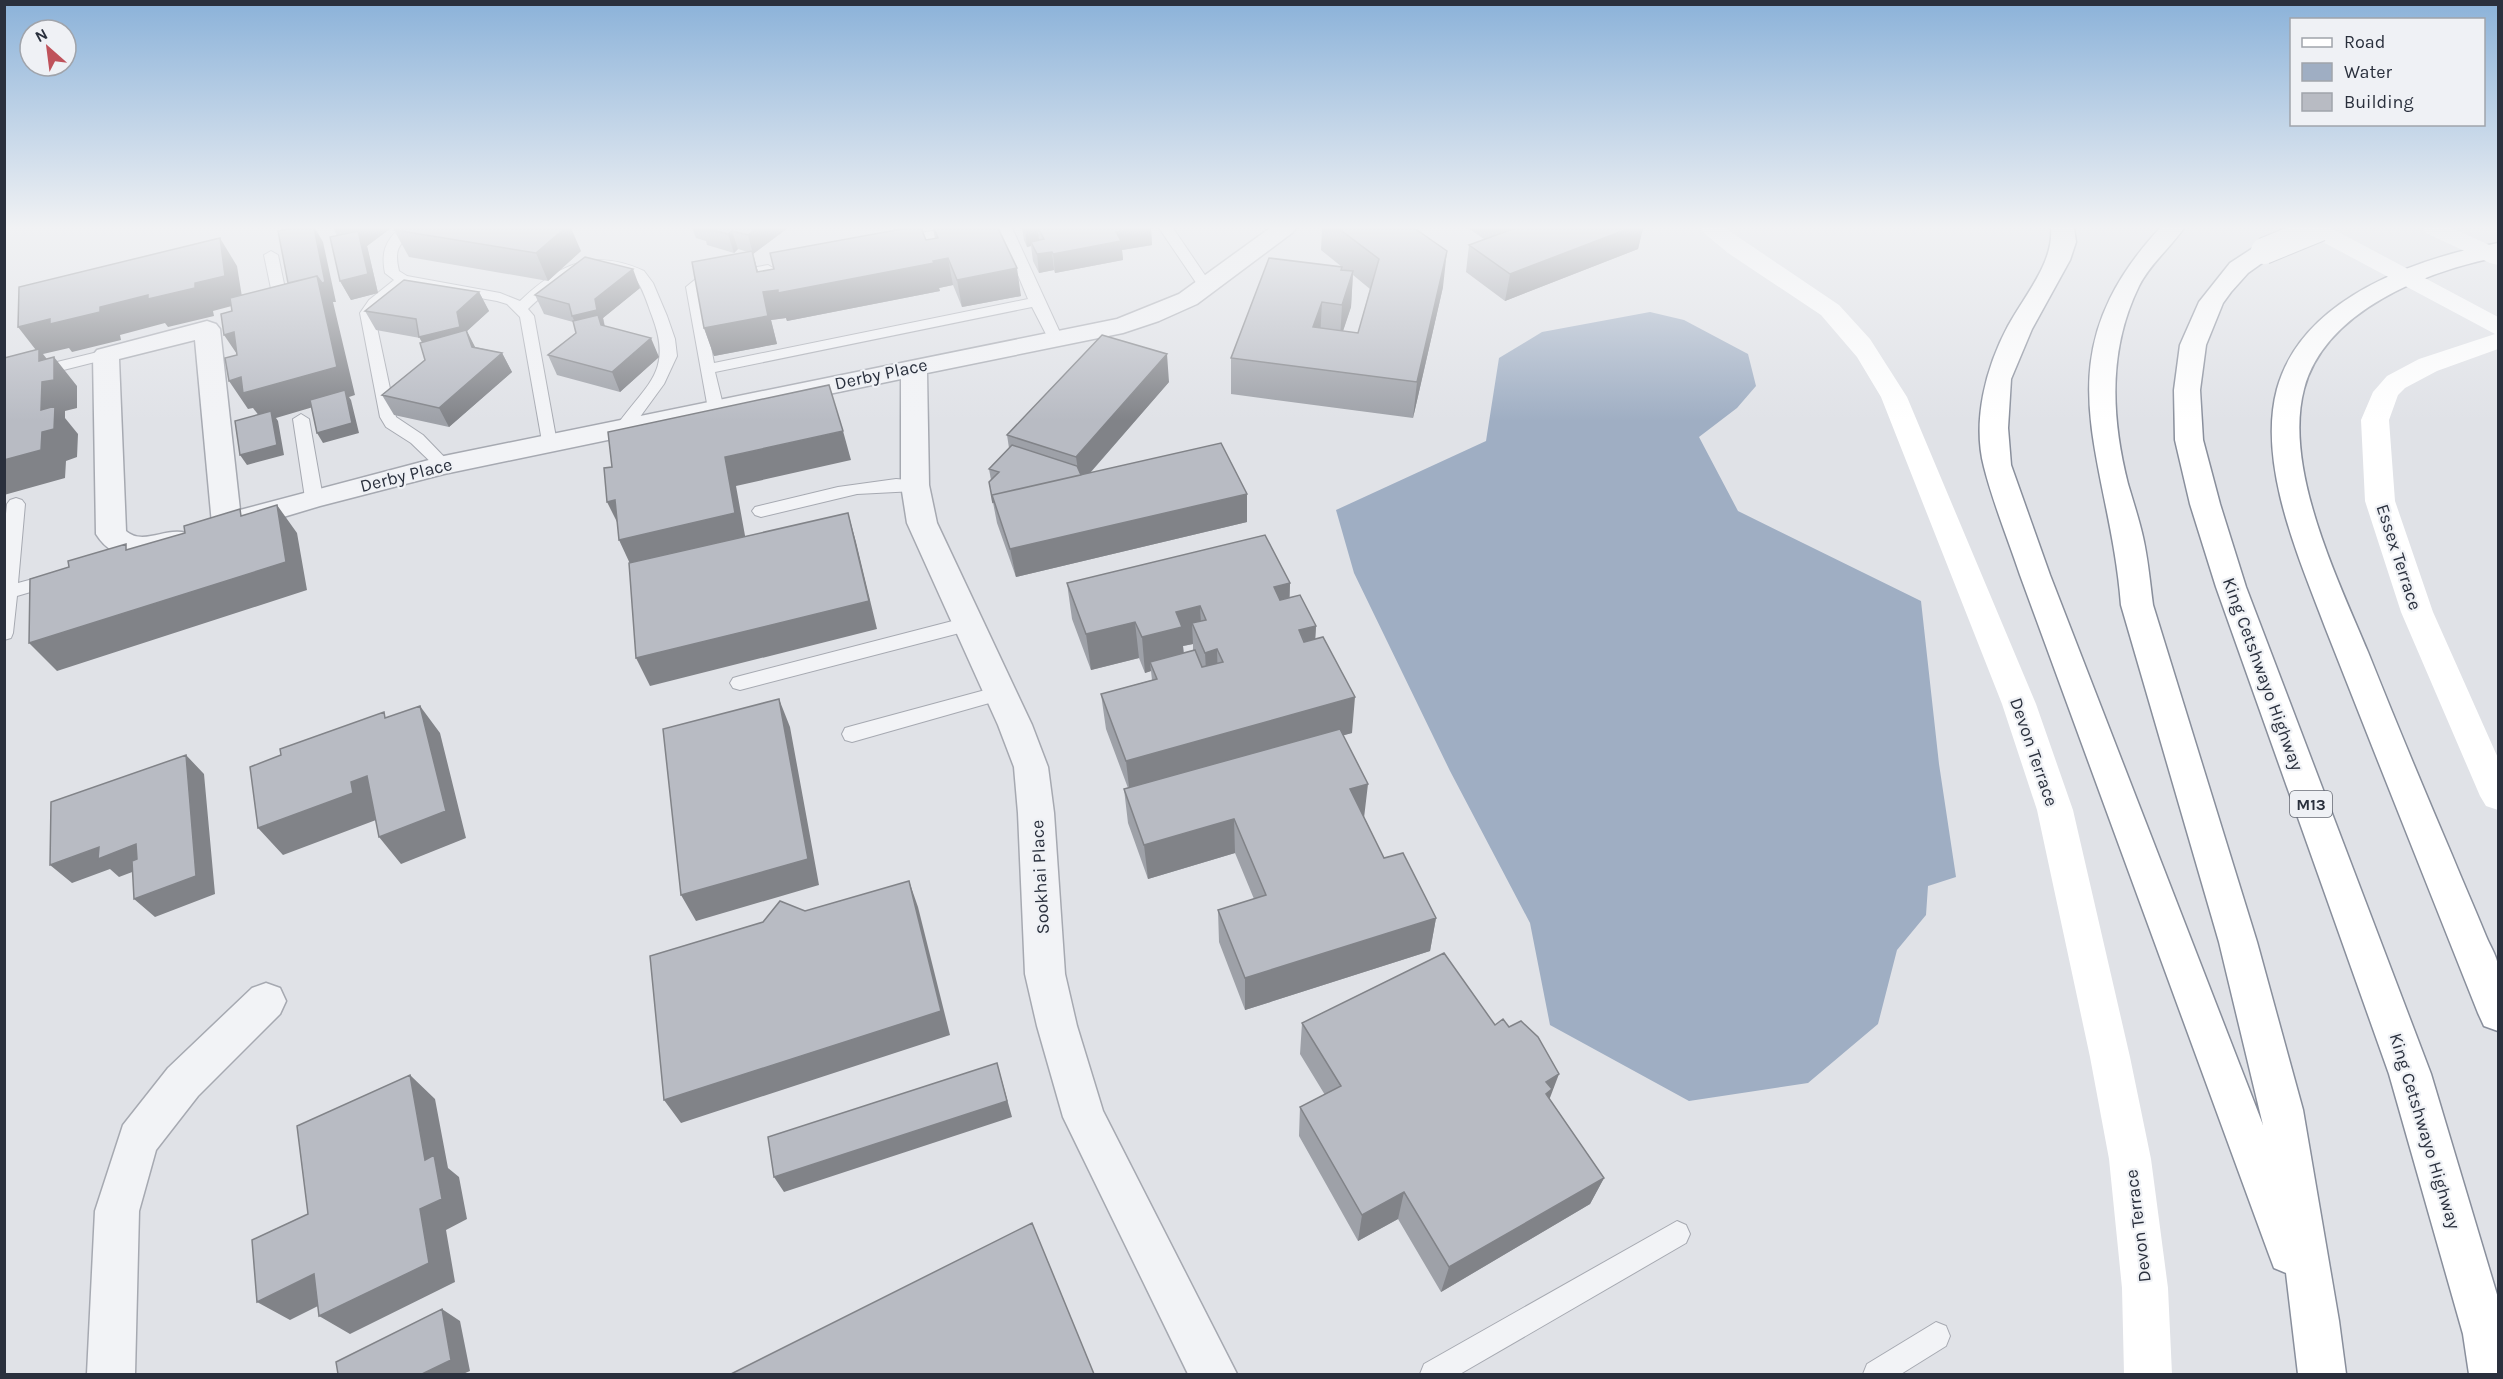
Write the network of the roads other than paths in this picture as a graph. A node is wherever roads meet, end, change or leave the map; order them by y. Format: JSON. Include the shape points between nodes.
{"nodes":[{"id":1,"x":279,"y":292,"type":"edge"},
{"id":2,"x":387,"y":292,"type":"edge"},
{"id":3,"x":473,"y":292,"type":"edge"},
{"id":4,"x":538,"y":292,"type":"edge"},
{"id":5,"x":648,"y":292,"type":"edge"},
{"id":6,"x":694,"y":292,"type":"edge"},
{"id":7,"x":1033,"y":292,"type":"edge"},
{"id":8,"x":1197,"y":292,"type":"edge"},
{"id":9,"x":1805,"y":292,"type":"edge"},
{"id":10,"x":2040,"y":292,"type":"edge"},
{"id":11,"x":2124,"y":292,"type":"edge"},
{"id":12,"x":2218,"y":292,"type":"edge"},
{"id":13,"x":2378,"y":292,"type":"edge"},
{"id":14,"x":2433,"y":292,"type":"edge"},
{"id":15,"x":1037,"y":302,"type":"junction"},
{"id":16,"x":521,"y":308,"type":"junction"},
{"id":17,"x":258,"y":316,"type":"edge"},
{"id":18,"x":2499,"y":327,"type":"edge"},
{"id":19,"x":1055,"y":339,"type":"junction"},
{"id":20,"x":2499,"y":340,"type":"edge"},
{"id":21,"x":106,"y":355,"type":"junction"},
{"id":22,"x":914,"y":368,"type":"junction"},
{"id":23,"x":707,"y":369,"type":"junction"},
{"id":24,"x":4,"y":380,"type":"edge"},
{"id":25,"x":716,"y":409,"type":"junction"},
{"id":26,"x":301,"y":419,"type":"dead end"},
{"id":27,"x":623,"y":428,"type":"junction"},
{"id":28,"x":549,"y":443,"type":"junction"},
{"id":29,"x":444,"y":465,"type":"junction"},
{"id":30,"x":915,"y":485,"type":"junction"},
{"id":31,"x":314,"y":498,"type":"junction"},
{"id":32,"x":16,"y":504,"type":"dead end"},
{"id":33,"x":760,"y":511,"type":"dead end"},
{"id":34,"x":227,"y":524,"type":"junction"},
{"id":35,"x":72,"y":573,"type":"edge"},
{"id":36,"x":8,"y":592,"type":"junction"},
{"id":37,"x":969,"y":624,"type":"junction"},
{"id":38,"x":4,"y":633,"type":"edge"},
{"id":39,"x":740,"y":683,"type":"dead end"},
{"id":40,"x":1000,"y":693,"type":"junction"},
{"id":41,"x":852,"y":734,"type":"dead end"},
{"id":42,"x":2495,"y":782,"type":"edge"},
{"id":43,"x":266,"y":1001,"type":"dead end"},
{"id":44,"x":2499,"y":1014,"type":"edge"},
{"id":45,"x":1677,"y":1234,"type":"dead end"},
{"id":46,"x":2316,"y":1321,"type":"junction"},
{"id":47,"x":1936,"y":1336,"type":"dead end"},
{"id":48,"x":111,"y":1374,"type":"edge"},
{"id":49,"x":1213,"y":1374,"type":"edge"},
{"id":50,"x":1434,"y":1374,"type":"edge"},
{"id":51,"x":1877,"y":1374,"type":"edge"},
{"id":52,"x":2148,"y":1374,"type":"edge"},
{"id":53,"x":2322,"y":1374,"type":"edge"},
{"id":54,"x":2493,"y":1374,"type":"edge"}],
"edges":[{"from":1,"to":17,"type":"lane","via":[[281,303],[275,310]]},
{"from":2,"to":29,"type":"lane","via":[[367,313],[388,417]]},
{"from":3,"to":16,"type":"lane","via":[[500,297]]},
{"from":4,"to":16,"type":"lane"},
{"from":5,"to":27,"type":"lane","via":[[668,342],[668,358]]},
{"from":6,"to":23,"type":"lane"},
{"from":7,"to":15,"type":"lane"},
{"from":8,"to":19,"type":"street","name":"Derby Place","via":[[1123,325]]},
{"from":9,"to":52,"type":"main road","name":"Devon Terrace","via":[[1843,323],[1871,355],[1894,397],[2019,704],[2055,810],[2130,1159],[2145,1288]]},
{"from":10,"to":46,"type":"main road","via":[[1998,379],[1994,428],[1997,465]]},
{"from":11,"to":46,"type":"main road","via":[[2106,338],[2100,375],[2106,446],[2131,547],[2138,604],[2238,942],[2282,1110]]},
{"from":12,"to":54,"type":"main road","name":"King Cetshwayo Highway","number":"M13","bridge":true,"via":[[2193,345],[2187,390],[2189,440],[2205,504],[2231,587],[2410,1074],[2486,1334]]},
{"from":13,"to":44,"type":"main road","via":[[2335,321],[2307,349],[2291,387],[2286,429],[2291,475],[2325,584]]},
{"from":14,"to":18,"type":"main road"},
{"from":15,"to":19,"type":"lane"},
{"from":15,"to":23,"type":"lane"},
{"from":16,"to":28,"type":"lane","via":[[526,316]]},
{"from":19,"to":22,"type":"street","name":"Derby Place"},
{"from":20,"to":42,"type":"main road","name":"Essex Terrace","via":[[2428,365],[2396,382],[2386,392],[2375,420],[2380,501],[2416,612]]},
{"from":21,"to":24,"type":"lane"},
{"from":21,"to":34,"type":"street","via":[[212,328]]},
{"from":21,"to":34,"type":"street","name":"Derby Place","via":[[111,534],[123,555]]},
{"from":22,"to":25,"type":"street","name":"Derby Place"},
{"from":22,"to":30,"type":"street","name":"Sookhai Place"},
{"from":23,"to":25,"type":"lane"},
{"from":25,"to":27,"type":"street","name":"Derby Place"},
{"from":26,"to":31,"type":"lane"},
{"from":27,"to":28,"type":"street","name":"Derby Place"},
{"from":28,"to":29,"type":"street","name":"Derby Place"},
{"from":29,"to":31,"type":"street","name":"Derby Place"},
{"from":30,"to":33,"type":"lane","via":[[874,486]]},
{"from":30,"to":37,"type":"street","name":"Sookhai Place","via":[[922,524]]},
{"from":31,"to":34,"type":"street","name":"Derby Place"},
{"from":32,"to":36,"type":"lane"},
{"from":35,"to":36,"type":"lane"},
{"from":36,"to":38,"type":"lane"},
{"from":37,"to":39,"type":"lane"},
{"from":37,"to":40,"type":"street","name":"Sookhai Place"},
{"from":40,"to":41,"type":"lane"},
{"from":40,"to":49,"type":"street","name":"Sookhai Place","via":[[1031,767],[1045,974],[1084,1117]]},
{"from":43,"to":48,"type":"street","via":[[183,1082],[138,1140],[117,1211]]},
{"from":45,"to":50,"type":"lane"},
{"from":46,"to":53,"type":"main road"},
{"from":47,"to":51,"type":"lane"}]}
